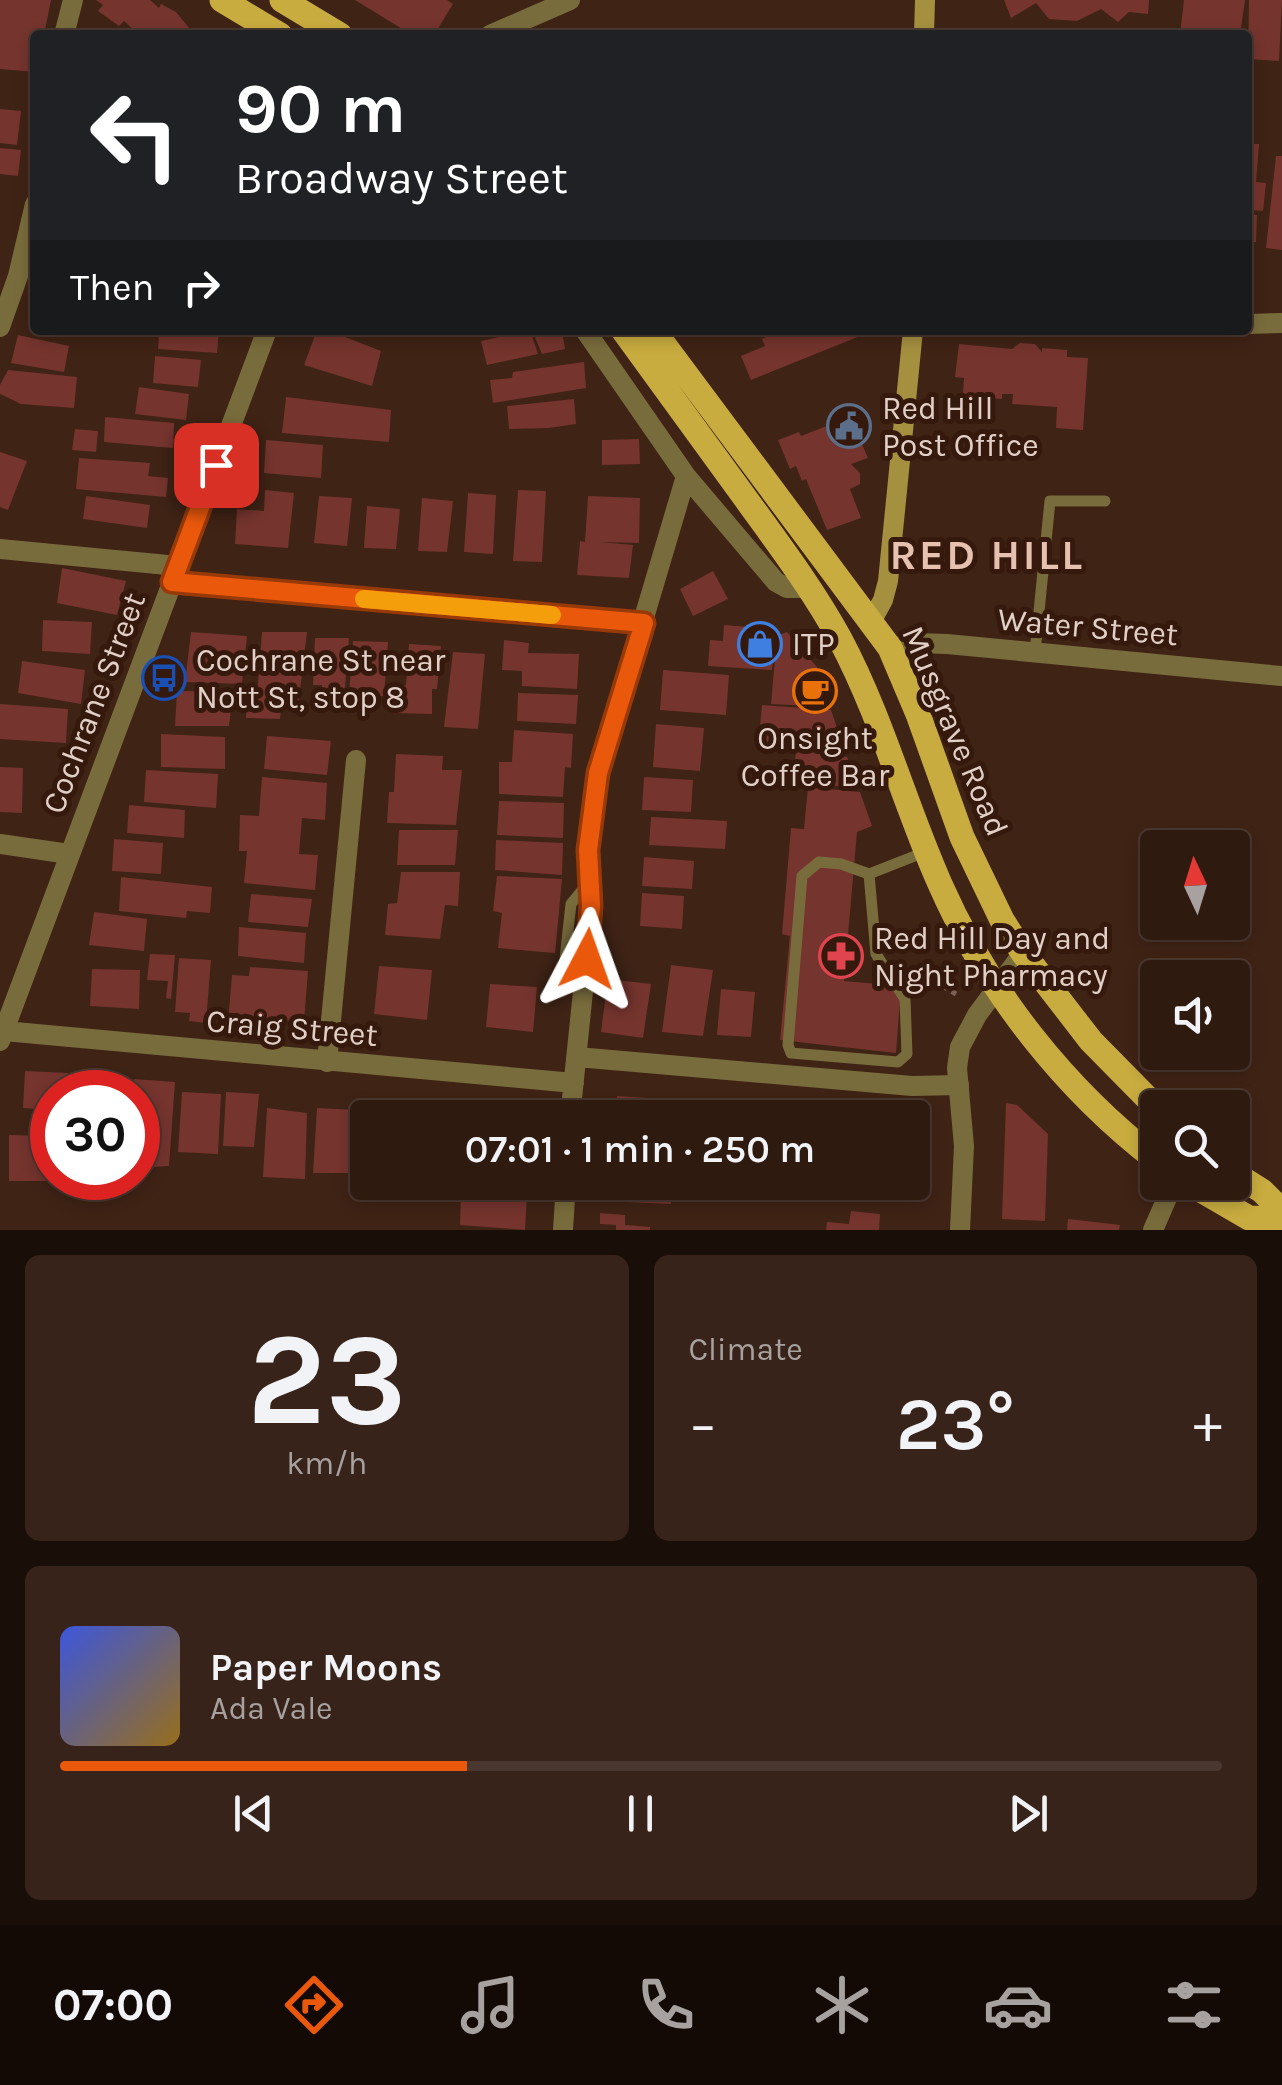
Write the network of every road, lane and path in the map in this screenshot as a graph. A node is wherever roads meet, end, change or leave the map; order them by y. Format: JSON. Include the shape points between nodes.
{"nodes":[{"id":1,"x":73,"y":0,"type":"edge"},
{"id":2,"x":222,"y":0,"type":"edge"},
{"id":3,"x":282,"y":0,"type":"edge"},
{"id":4,"x":570,"y":0,"type":"edge"},
{"id":5,"x":925,"y":0,"type":"edge"},
{"id":6,"x":65,"y":30,"type":"edge"},
{"id":7,"x":272,"y":30,"type":"edge"},
{"id":8,"x":332,"y":30,"type":"edge"},
{"id":9,"x":501,"y":30,"type":"edge"},
{"id":10,"x":924,"y":30,"type":"edge"},
{"id":11,"x":30,"y":225,"type":"edge"},
{"id":12,"x":1282,"y":323,"type":"edge"},
{"id":13,"x":1252,"y":324,"type":"edge"},
{"id":14,"x":0,"y":326,"type":"edge"},
{"id":15,"x":264,"y":335,"type":"edge"},
{"id":16,"x":587,"y":335,"type":"edge"},
{"id":17,"x":626,"y":335,"type":"edge"},
{"id":18,"x":658,"y":335,"type":"edge"},
{"id":19,"x":913,"y":335,"type":"edge"},
{"id":20,"x":686,"y":476,"type":"junction"},
{"id":21,"x":1105,"y":501,"type":"dead end"},
{"id":22,"x":0,"y":549,"type":"edge"},
{"id":23,"x":175,"y":574,"type":"junction"},
{"id":24,"x":808,"y":588,"type":"junction"},
{"id":25,"x":872,"y":620,"type":"junction"},
{"id":26,"x":644,"y":623,"type":"junction"},
{"id":27,"x":890,"y":648,"type":"junction"},
{"id":28,"x":846,"y":650,"type":"junction"},
{"id":29,"x":1035,"y":652,"type":"junction"},
{"id":30,"x":1282,"y":676,"type":"edge"},
{"id":31,"x":356,"y":760,"type":"dead end"},
{"id":32,"x":0,"y":844,"type":"edge"},
{"id":33,"x":926,"y":852,"type":"junction"},
{"id":34,"x":69,"y":854,"type":"junction"},
{"id":35,"x":869,"y":874,"type":"junction"},
{"id":36,"x":589,"y":882,"type":"junction"},
{"id":37,"x":1022,"y":953,"type":"junction"},
{"id":38,"x":565,"y":959,"type":"dead end"},
{"id":39,"x":926,"y":976,"type":"dead end"},
{"id":40,"x":997,"y":987,"type":"junction"},
{"id":41,"x":956,"y":994,"type":"dead end"},
{"id":42,"x":2,"y":1036,"type":"edge"},
{"id":43,"x":578,"y":1057,"type":"junction"},
{"id":44,"x":326,"y":1062,"type":"junction"},
{"id":45,"x":574,"y":1083,"type":"junction"},
{"id":46,"x":959,"y":1086,"type":"junction"},
{"id":47,"x":1140,"y":1091,"type":"edge"},
{"id":48,"x":572,"y":1100,"type":"edge"},
{"id":49,"x":1140,"y":1144,"type":"edge"},
{"id":50,"x":1250,"y":1183,"type":"edge"},
{"id":51,"x":564,"y":1200,"type":"edge"},
{"id":52,"x":1166,"y":1200,"type":"edge"},
{"id":53,"x":1218,"y":1200,"type":"edge"},
{"id":54,"x":1282,"y":1212,"type":"edge"},
{"id":55,"x":1282,"y":1219,"type":"edge"},
{"id":56,"x":562,"y":1230,"type":"edge"},
{"id":57,"x":960,"y":1230,"type":"edge"},
{"id":58,"x":1153,"y":1230,"type":"edge"}],
"edges":[{"from":1,"to":6,"type":"street"},
{"from":2,"to":7,"type":"main road"},
{"from":3,"to":8,"type":"main road"},
{"from":4,"to":9,"type":"street"},
{"from":5,"to":10,"type":"main road"},
{"from":11,"to":14,"type":"street"},
{"from":12,"to":13,"type":"street"},
{"from":15,"to":23,"type":"street","name":"Cochrane Street"},
{"from":16,"to":20,"type":"street"},
{"from":17,"to":24,"type":"main road","name":"Musgrave Road"},
{"from":18,"to":25,"type":"main road","name":"Musgrave Road"},
{"from":19,"to":25,"type":"main road","via":[[888,581]]},
{"from":20,"to":24,"type":"street","via":[[776,582]]},
{"from":20,"to":26,"type":"street"},
{"from":21,"to":29,"type":"lane","via":[[1050,500]]},
{"from":22,"to":23,"type":"street"},
{"from":23,"to":26,"type":"street"},
{"from":23,"to":34,"type":"street","name":"Cochrane Street"},
{"from":24,"to":28,"type":"main road","name":"Musgrave Road"},
{"from":25,"to":27,"type":"main road","name":"Musgrave Road"},
{"from":25,"to":28,"type":"main road"},
{"from":26,"to":36,"type":"street","via":[[598,773]]},
{"from":27,"to":29,"type":"street","name":"Water Street","via":[[919,643]]},
{"from":27,"to":37,"type":"main road","name":"Musgrave Road","via":[[962,838]]},
{"from":28,"to":33,"type":"main road","name":"Musgrave Road"},
{"from":29,"to":30,"type":"street","name":"Water Street"},
{"from":31,"to":44,"type":"street"},
{"from":32,"to":34,"type":"street"},
{"from":33,"to":35,"type":"lane"},
{"from":33,"to":40,"type":"main road","name":"Musgrave Road"},
{"from":34,"to":42,"type":"street","name":"Cochrane Street"},
{"from":35,"to":35,"type":"lane","via":[[876,954],[905,999],[907,1054],[898,1062],[791,1052],[802,876],[818,862]]},
{"from":36,"to":38,"type":"lane","via":[[571,904]]},
{"from":36,"to":43,"type":"street"},
{"from":37,"to":40,"type":"street"},
{"from":37,"to":47,"type":"main road","name":"Musgrave Road"},
{"from":39,"to":41,"type":"path"},
{"from":40,"to":46,"type":"street","via":[[963,1038]]},
{"from":40,"to":49,"type":"main road","name":"Musgrave Road","via":[[1075,1084]]},
{"from":42,"to":44,"type":"street","name":"Craig Street"},
{"from":43,"to":45,"type":"street"},
{"from":43,"to":46,"type":"street"},
{"from":44,"to":45,"type":"street","name":"Craig Street"},
{"from":45,"to":48,"type":"street"},
{"from":46,"to":57,"type":"street"},
{"from":50,"to":54,"type":"main road"},
{"from":51,"to":56,"type":"street"},
{"from":52,"to":58,"type":"street"},
{"from":53,"to":55,"type":"main road","via":[[1250,1218]]}]}
